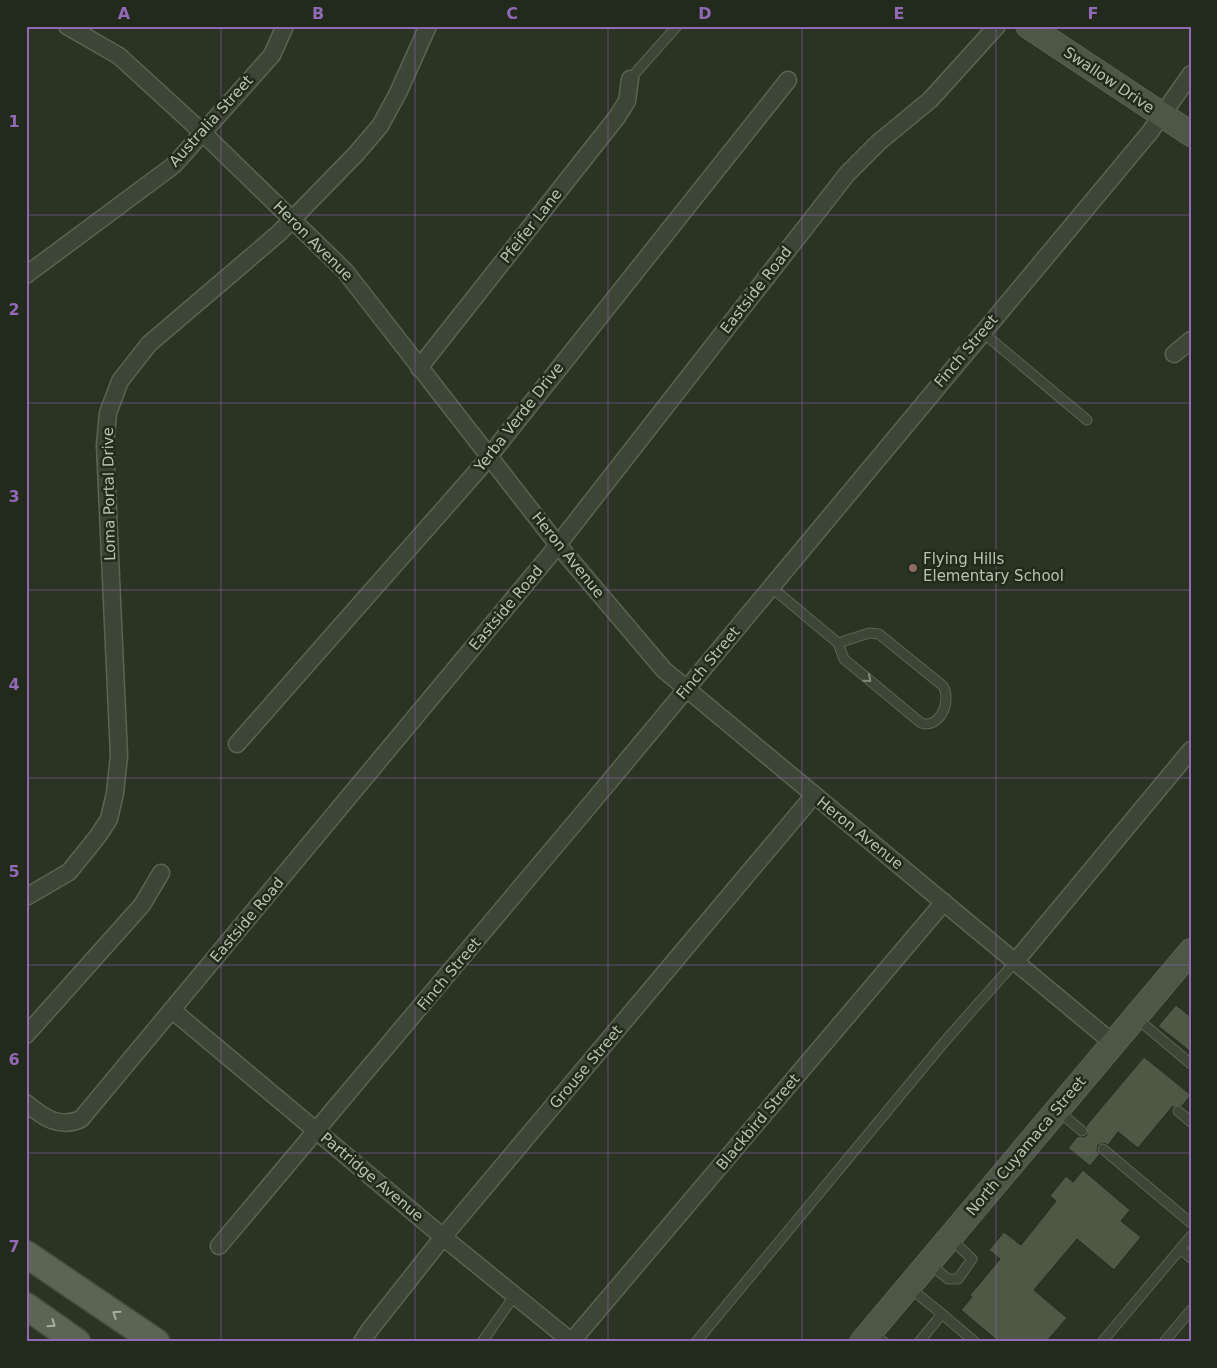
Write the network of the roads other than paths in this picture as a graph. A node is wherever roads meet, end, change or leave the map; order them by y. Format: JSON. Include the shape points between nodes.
{"nodes":[{"id":1,"x":67,"y":26,"type":"edge"},
{"id":2,"x":285,"y":26,"type":"edge"},
{"id":3,"x":428,"y":26,"type":"edge"},
{"id":4,"x":677,"y":26,"type":"edge"},
{"id":5,"x":997,"y":26,"type":"edge"},
{"id":6,"x":1028,"y":26,"type":"edge"},
{"id":7,"x":1191,"y":74,"type":"edge"},
{"id":8,"x":630,"y":79,"type":"joint"},
{"id":9,"x":788,"y":80,"type":"dead end"},
{"id":10,"x":1162,"y":115,"type":"junction"},
{"id":11,"x":202,"y":132,"type":"junction"},
{"id":12,"x":1191,"y":134,"type":"edge"},
{"id":13,"x":292,"y":220,"type":"junction"},
{"id":14,"x":26,"y":274,"type":"edge"},
{"id":15,"x":982,"y":332,"type":"junction"},
{"id":16,"x":1191,"y":340,"type":"edge"},
{"id":17,"x":1174,"y":354,"type":"dead end"},
{"id":18,"x":418,"y":368,"type":"junction"},
{"id":19,"x":1087,"y":420,"type":"dead end"},
{"id":20,"x":489,"y":456,"type":"junction"},
{"id":21,"x":558,"y":545,"type":"junction"},
{"id":22,"x":771,"y":587,"type":"junction"},
{"id":23,"x":838,"y":643,"type":"junction"},
{"id":24,"x":687,"y":689,"type":"junction"},
{"id":25,"x":237,"y":744,"type":"dead end"},
{"id":26,"x":1191,"y":750,"type":"edge"},
{"id":27,"x":814,"y":795,"type":"junction"},
{"id":28,"x":161,"y":873,"type":"dead end"},
{"id":29,"x":26,"y":897,"type":"edge"},
{"id":30,"x":944,"y":902,"type":"junction"},
{"id":31,"x":1015,"y":962,"type":"junction"},
{"id":32,"x":1187,"y":962,"type":"edge"},
{"id":33,"x":172,"y":1010,"type":"junction"},
{"id":34,"x":1135,"y":1017,"type":"junction"},
{"id":35,"x":26,"y":1035,"type":"edge"},
{"id":36,"x":1113,"y":1043,"type":"junction"},
{"id":37,"x":1191,"y":1064,"type":"edge"},
{"id":38,"x":26,"y":1103,"type":"edge"},
{"id":39,"x":1057,"y":1110,"type":"junction"},
{"id":40,"x":1178,"y":1111,"type":"dead end"},
{"id":41,"x":1191,"y":1122,"type":"edge"},
{"id":42,"x":318,"y":1131,"type":"junction"},
{"id":43,"x":1082,"y":1131,"type":"dead end"},
{"id":44,"x":1103,"y":1149,"type":"dead end"},
{"id":45,"x":1191,"y":1223,"type":"edge"},
{"id":46,"x":1191,"y":1236,"type":"edge"},
{"id":47,"x":443,"y":1237,"type":"junction"},
{"id":48,"x":950,"y":1238,"type":"junction"},
{"id":49,"x":219,"y":1246,"type":"dead end"},
{"id":50,"x":1180,"y":1249,"type":"junction"},
{"id":51,"x":26,"y":1254,"type":"edge"},
{"id":52,"x":1191,"y":1258,"type":"edge"},
{"id":53,"x":929,"y":1262,"type":"junction"},
{"id":54,"x":909,"y":1286,"type":"junction"},
{"id":55,"x":515,"y":1295,"type":"junction"},
{"id":56,"x":26,"y":1306,"type":"edge"},
{"id":57,"x":1191,"y":1310,"type":"edge"},
{"id":58,"x":942,"y":1314,"type":"junction"},
{"id":59,"x":872,"y":1338,"type":"edge"},
{"id":60,"x":572,"y":1341,"type":"edge"},
{"id":61,"x":77,"y":1342,"type":"edge"},
{"id":62,"x":156,"y":1342,"type":"edge"},
{"id":63,"x":362,"y":1342,"type":"edge"},
{"id":64,"x":482,"y":1342,"type":"edge"},
{"id":65,"x":696,"y":1342,"type":"edge"},
{"id":66,"x":919,"y":1342,"type":"edge"},
{"id":67,"x":975,"y":1342,"type":"edge"},
{"id":68,"x":1102,"y":1342,"type":"edge"},
{"id":69,"x":1164,"y":1342,"type":"edge"}],
"edges":[{"from":1,"to":11,"type":"street","name":"Heron Avenue","via":[[119,56]]},
{"from":2,"to":11,"type":"street","name":"Australia Street","via":[[272,55]]},
{"from":3,"to":13,"type":"street","name":"Loma Portal Drive","via":[[380,126]]},
{"from":4,"to":8,"type":"lane"},
{"from":5,"to":21,"type":"street","name":"Eastside Road","via":[[930,100],[879,142],[847,174]]},
{"from":6,"to":10,"type":"main road","name":"Swallow Drive"},
{"from":7,"to":10,"type":"street","name":"Finch Street"},
{"from":8,"to":18,"type":"street","name":"Pfeifer Lane","via":[[627,100],[618,117]]},
{"from":9,"to":20,"type":"street","name":"Yerba Verde Drive"},
{"from":10,"to":12,"type":"main road","name":"Swallow Drive"},
{"from":10,"to":15,"type":"street","name":"Finch Street"},
{"from":11,"to":13,"type":"street","name":"Heron Avenue"},
{"from":11,"to":14,"type":"street","name":"Australia Street","via":[[174,164]]},
{"from":13,"to":18,"type":"street","name":"Heron Avenue","via":[[345,271]]},
{"from":13,"to":29,"type":"street","name":"Loma Portal Drive","via":[[149,344],[120,381],[108,413],[105,445],[119,756],[115,793],[108,819],[69,872]]},
{"from":15,"to":19,"type":"lane"},
{"from":15,"to":22,"type":"street","name":"Finch Street"},
{"from":16,"to":17,"type":"street"},
{"from":18,"to":20,"type":"street","name":"Heron Avenue"},
{"from":20,"to":21,"type":"street","name":"Heron Avenue"},
{"from":20,"to":25,"type":"street","name":"Yerba Verde Drive"},
{"from":21,"to":24,"type":"street","name":"Heron Avenue","via":[[664,670]]},
{"from":21,"to":33,"type":"street","name":"Eastside Road"},
{"from":22,"to":23,"type":"lane"},
{"from":22,"to":24,"type":"street","name":"Finch Street"},
{"from":23,"to":23,"type":"lane","one_way":true,"via":[[844,659],[921,723],[934,721],[944,709],[947,695],[943,686],[884,637],[868,633]]},
{"from":24,"to":27,"type":"street","name":"Heron Avenue"},
{"from":24,"to":42,"type":"street","name":"Finch Street"},
{"from":26,"to":31,"type":"street"},
{"from":27,"to":30,"type":"street","name":"Heron Avenue"},
{"from":27,"to":47,"type":"street","name":"Grouse Street"},
{"from":28,"to":35,"type":"street","via":[[142,906]]},
{"from":30,"to":31,"type":"street","name":"Heron Avenue"},
{"from":30,"to":60,"type":"street","name":"Blackbird Street"},
{"from":31,"to":36,"type":"street","name":"Heron Avenue"},
{"from":31,"to":65,"type":"lane","via":[[946,1040]]},
{"from":32,"to":34,"type":"main road","name":"North Cuyamaca Street"},
{"from":33,"to":38,"type":"street","name":"Eastside Road","via":[[81,1119],[72,1123],[47,1120]]},
{"from":33,"to":42,"type":"street","name":"Partridge Avenue"},
{"from":34,"to":36,"type":"main road","name":"North Cuyamaca Street"},
{"from":34,"to":37,"type":"lane"},
{"from":36,"to":39,"type":"main road","name":"North Cuyamaca Street"},
{"from":39,"to":43,"type":"lane"},
{"from":39,"to":48,"type":"main road","name":"North Cuyamaca Street"},
{"from":40,"to":41,"type":"lane"},
{"from":42,"to":47,"type":"street","name":"Partridge Avenue"},
{"from":42,"to":49,"type":"street","name":"Finch Street"},
{"from":44,"to":45,"type":"lane"},
{"from":46,"to":50,"type":"lane"},
{"from":47,"to":55,"type":"street","name":"Partridge Avenue"},
{"from":47,"to":63,"type":"street","name":"Grouse Street"},
{"from":48,"to":53,"type":"main road","name":"North Cuyamaca Street"},
{"from":48,"to":53,"type":"lane","via":[[972,1259],[958,1279],[952,1280]]},
{"from":50,"to":52,"type":"lane"},
{"from":50,"to":68,"type":"lane"},
{"from":62,"to":51,"type":"main road","one_way":true},
{"from":53,"to":54,"type":"main road","name":"North Cuyamaca Street"},
{"from":54,"to":58,"type":"lane"},
{"from":54,"to":59,"type":"main road","name":"North Cuyamaca Street"},
{"from":55,"to":60,"type":"street","name":"Partridge Avenue"},
{"from":55,"to":64,"type":"lane"},
{"from":56,"to":61,"type":"main road","one_way":true},
{"from":57,"to":69,"type":"lane"},
{"from":58,"to":66,"type":"lane"},
{"from":58,"to":67,"type":"lane"}]}
